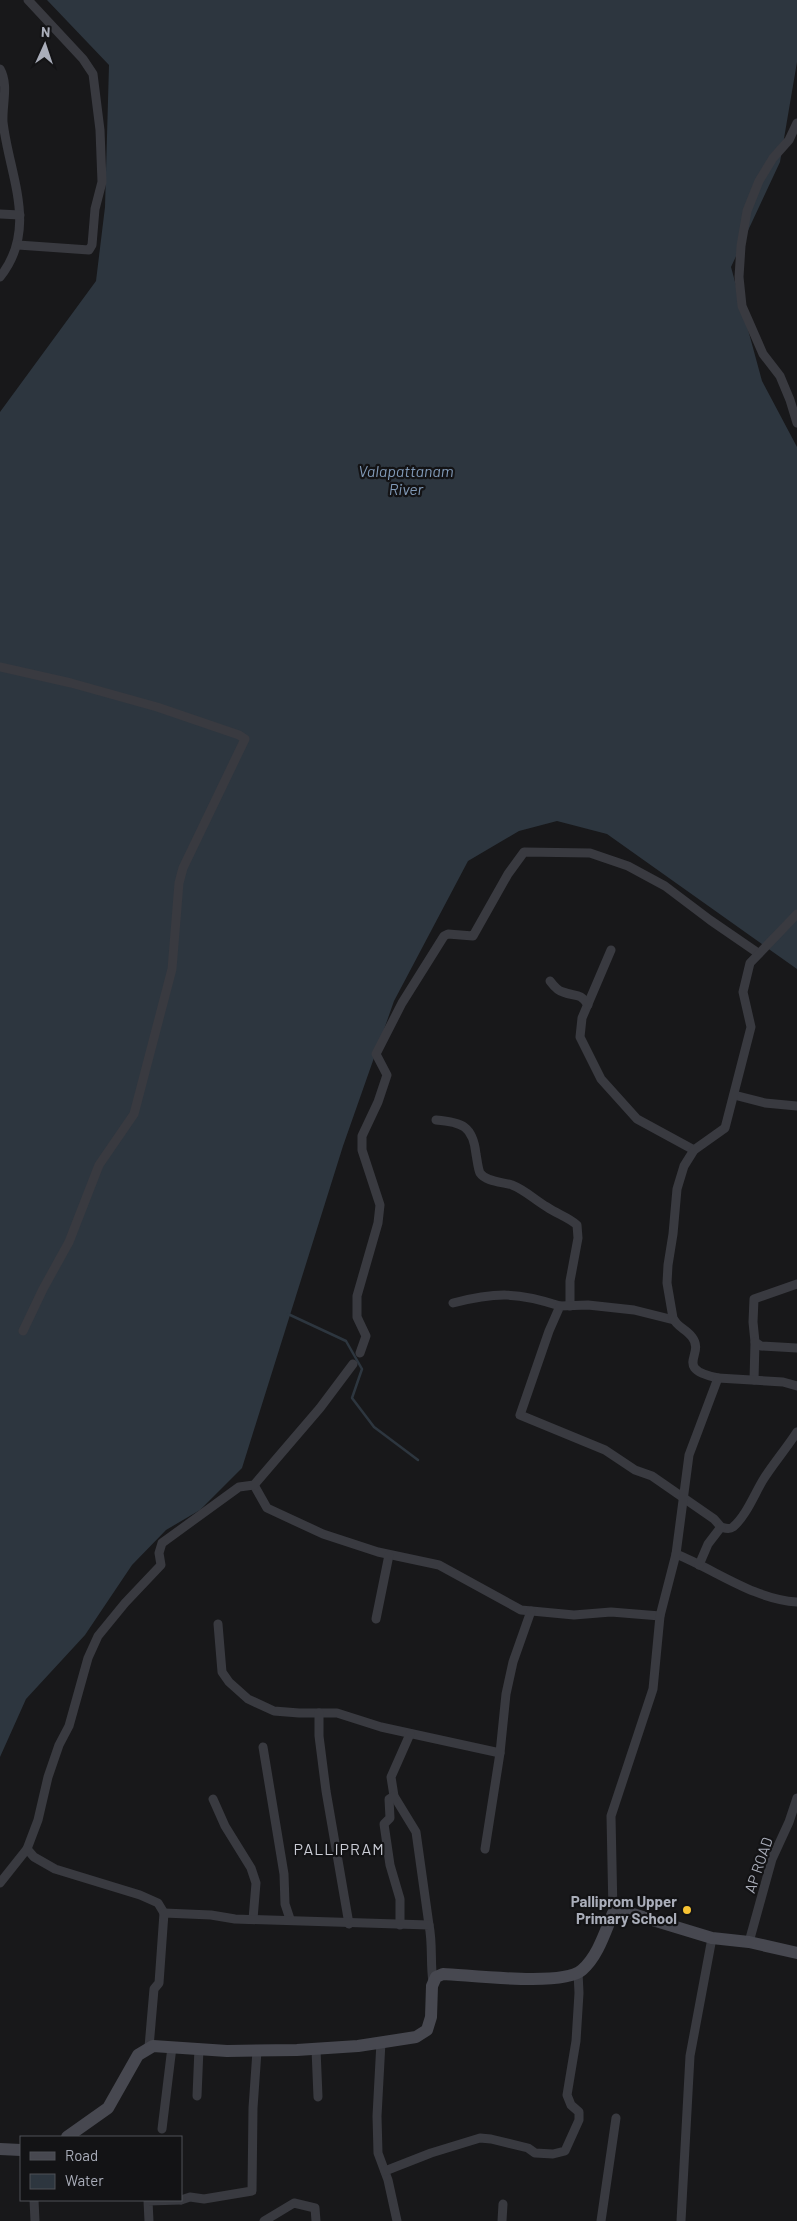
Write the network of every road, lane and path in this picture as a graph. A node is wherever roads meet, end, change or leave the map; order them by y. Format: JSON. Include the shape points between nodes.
{"nodes":[{"id":1,"x":28,"y":0,"type":"edge"},
{"id":2,"x":0,"y":69,"type":"edge"},
{"id":3,"x":797,"y":123,"type":"edge"},
{"id":4,"x":0,"y":214,"type":"edge"},
{"id":5,"x":20,"y":215,"type":"junction"},
{"id":6,"x":18,"y":245,"type":"junction"},
{"id":7,"x":0,"y":277,"type":"edge"},
{"id":8,"x":797,"y":423,"type":"edge"},
{"id":9,"x":0,"y":667,"type":"edge"},
{"id":10,"x":797,"y":914,"type":"edge"},
{"id":11,"x":611,"y":950,"type":"dead end"},
{"id":12,"x":758,"y":953,"type":"junction"},
{"id":13,"x":550,"y":981,"type":"dead end"},
{"id":14,"x":588,"y":1005,"type":"junction"},
{"id":15,"x":734,"y":1095,"type":"junction"},
{"id":16,"x":797,"y":1106,"type":"edge"},
{"id":17,"x":436,"y":1120,"type":"dead end"},
{"id":18,"x":694,"y":1150,"type":"junction"},
{"id":19,"x":797,"y":1284,"type":"edge"},
{"id":20,"x":453,"y":1303,"type":"dead end"},
{"id":21,"x":565,"y":1306,"type":"junction"},
{"id":22,"x":674,"y":1320,"type":"junction"},
{"id":23,"x":23,"y":1330,"type":"dead end"},
{"id":24,"x":755,"y":1342,"type":"junction"},
{"id":25,"x":797,"y":1348,"type":"edge"},
{"id":26,"x":360,"y":1353,"type":"dead end"},
{"id":27,"x":353,"y":1364,"type":"dead end"},
{"id":28,"x":718,"y":1378,"type":"junction"},
{"id":29,"x":754,"y":1380,"type":"junction"},
{"id":30,"x":797,"y":1386,"type":"edge"},
{"id":31,"x":797,"y":1432,"type":"edge"},
{"id":32,"x":254,"y":1486,"type":"junction"},
{"id":33,"x":683,"y":1498,"type":"junction"},
{"id":34,"x":721,"y":1527,"type":"junction"},
{"id":35,"x":676,"y":1554,"type":"junction"},
{"id":36,"x":389,"y":1555,"type":"junction"},
{"id":37,"x":699,"y":1565,"type":"junction"},
{"id":38,"x":797,"y":1602,"type":"edge"},
{"id":39,"x":532,"y":1611,"type":"junction"},
{"id":40,"x":660,"y":1616,"type":"junction"},
{"id":41,"x":376,"y":1618,"type":"dead end"},
{"id":42,"x":218,"y":1624,"type":"dead end"},
{"id":43,"x":319,"y":1714,"type":"junction"},
{"id":44,"x":410,"y":1734,"type":"junction"},
{"id":45,"x":264,"y":1747,"type":"dead end"},
{"id":46,"x":500,"y":1752,"type":"junction"},
{"id":47,"x":394,"y":1796,"type":"junction"},
{"id":48,"x":797,"y":1798,"type":"edge"},
{"id":49,"x":213,"y":1799,"type":"dead end"},
{"id":50,"x":793,"y":1823,"type":"edge"},
{"id":51,"x":27,"y":1849,"type":"junction"},
{"id":52,"x":485,"y":1849,"type":"dead end"},
{"id":53,"x":0,"y":1883,"type":"edge"},
{"id":54,"x":164,"y":1913,"type":"junction"},
{"id":55,"x":613,"y":1913,"type":"junction"},
{"id":56,"x":253,"y":1919,"type":"junction"},
{"id":57,"x":290,"y":1919,"type":"junction"},
{"id":58,"x":349,"y":1924,"type":"junction"},
{"id":59,"x":400,"y":1925,"type":"junction"},
{"id":60,"x":429,"y":1925,"type":"junction"},
{"id":61,"x":712,"y":1938,"type":"junction"},
{"id":62,"x":749,"y":1942,"type":"junction"},
{"id":63,"x":797,"y":1953,"type":"edge"},
{"id":64,"x":578,"y":1972,"type":"junction"},
{"id":65,"x":433,"y":1982,"type":"junction"},
{"id":66,"x":381,"y":2042,"type":"junction"},
{"id":67,"x":172,"y":2047,"type":"junction"},
{"id":68,"x":149,"y":2048,"type":"junction"},
{"id":69,"x":200,"y":2048,"type":"junction"},
{"id":70,"x":316,"y":2049,"type":"junction"},
{"id":71,"x":257,"y":2050,"type":"junction"},
{"id":72,"x":196,"y":2096,"type":"dead end"},
{"id":73,"x":318,"y":2097,"type":"dead end"},
{"id":74,"x":616,"y":2118,"type":"dead end"},
{"id":75,"x":162,"y":2128,"type":"dead end"},
{"id":76,"x":71,"y":2136,"type":"edge"},
{"id":77,"x":0,"y":2149,"type":"edge"},
{"id":78,"x":20,"y":2150,"type":"edge"},
{"id":79,"x":385,"y":2171,"type":"junction"},
{"id":80,"x":182,"y":2200,"type":"edge"},
{"id":81,"x":34,"y":2201,"type":"edge"},
{"id":82,"x":148,"y":2201,"type":"edge"},
{"id":83,"x":503,"y":2204,"type":"dead end"},
{"id":84,"x":34,"y":2221,"type":"edge"},
{"id":85,"x":149,"y":2221,"type":"edge"},
{"id":86,"x":264,"y":2221,"type":"edge"},
{"id":87,"x":316,"y":2221,"type":"edge"},
{"id":88,"x":397,"y":2221,"type":"edge"},
{"id":89,"x":502,"y":2221,"type":"edge"},
{"id":90,"x":601,"y":2221,"type":"edge"},
{"id":91,"x":681,"y":2221,"type":"edge"}],
"edges":[{"from":1,"to":6,"type":"street","via":[[93,74],[102,182],[90,250]]},
{"from":2,"to":5,"type":"street","via":[[4,77],[6,142],[19,196]]},
{"from":3,"to":8,"type":"street","via":[[789,140],[773,158],[747,211],[739,277],[742,306],[763,354],[780,376]]},
{"from":4,"to":5,"type":"street"},
{"from":5,"to":6,"type":"street"},
{"from":6,"to":7,"type":"street"},
{"from":9,"to":23,"type":"street","via":[[71,683],[245,738],[183,868],[172,969],[134,1114],[99,1166],[69,1242]]},
{"from":10,"to":12,"type":"street"},
{"from":11,"to":14,"type":"street"},
{"from":12,"to":15,"type":"street","via":[[750,963],[744,992],[751,1027]]},
{"from":12,"to":26,"type":"street","via":[[665,886],[628,866],[590,853],[524,852],[473,936],[444,936],[402,1003],[376,1054],[387,1074],[362,1136],[362,1150],[380,1205],[358,1296],[357,1317],[366,1336]]},
{"from":13,"to":14,"type":"street","via":[[562,992],[584,998]]},
{"from":14,"to":18,"type":"street","via":[[582,1018],[580,1037],[601,1079],[637,1119]]},
{"from":15,"to":16,"type":"street"},
{"from":15,"to":18,"type":"street","via":[[726,1128]]},
{"from":17,"to":21,"type":"street","via":[[457,1122],[469,1131],[475,1142],[480,1173],[528,1193],[577,1225],[578,1238]]},
{"from":18,"to":22,"type":"street","via":[[684,1166],[677,1189],[668,1265],[669,1302]]},
{"from":19,"to":24,"type":"street","via":[[754,1299]]},
{"from":20,"to":21,"type":"street","via":[[483,1295],[506,1294]]},
{"from":21,"to":22,"type":"street","via":[[634,1310]]},
{"from":21,"to":33,"type":"street","via":[[549,1330],[520,1415],[605,1450]]},
{"from":22,"to":28,"type":"street","via":[[695,1342],[692,1363],[695,1370],[704,1376]]},
{"from":24,"to":25,"type":"street","via":[[761,1346]]},
{"from":24,"to":29,"type":"street"},
{"from":27,"to":32,"type":"street"},
{"from":28,"to":29,"type":"street"},
{"from":28,"to":33,"type":"street","via":[[689,1455]]},
{"from":29,"to":30,"type":"street"},
{"from":31,"to":34,"type":"street","via":[[733,1526]]},
{"from":32,"to":36,"type":"street","via":[[267,1508],[323,1534]]},
{"from":32,"to":51,"type":"street","via":[[239,1487],[162,1543],[159,1553],[161,1564],[98,1636],[88,1658],[69,1726],[48,1777]]},
{"from":33,"to":34,"type":"street"},
{"from":33,"to":35,"type":"street"},
{"from":34,"to":37,"type":"street","via":[[708,1544]]},
{"from":35,"to":37,"type":"street"},
{"from":35,"to":40,"type":"street"},
{"from":36,"to":39,"type":"street","via":[[439,1565],[521,1610]]},
{"from":36,"to":41,"type":"street"},
{"from":37,"to":38,"type":"street","via":[[747,1590]]},
{"from":39,"to":40,"type":"street"},
{"from":39,"to":46,"type":"street","via":[[513,1662]]},
{"from":40,"to":55,"type":"street","via":[[652,1689],[611,1816]]},
{"from":42,"to":43,"type":"street","via":[[222,1672],[248,1699],[274,1711]]},
{"from":43,"to":44,"type":"street","via":[[337,1713]]},
{"from":43,"to":58,"type":"street","via":[[326,1791]]},
{"from":44,"to":46,"type":"street"},
{"from":44,"to":47,"type":"street","via":[[391,1777]]},
{"from":45,"to":57,"type":"street","via":[[284,1874],[285,1904]]},
{"from":46,"to":52,"type":"street"},
{"from":47,"to":59,"type":"street","via":[[389,1799],[390,1818],[384,1824],[390,1865],[400,1899]]},
{"from":47,"to":60,"type":"street","via":[[416,1832]]},
{"from":48,"to":50,"type":"street","name":"AP ROAD"},
{"from":49,"to":56,"type":"street","via":[[256,1882]]},
{"from":50,"to":62,"type":"street","name":"AP ROAD","via":[[772,1859]]},
{"from":51,"to":53,"type":"street"},
{"from":51,"to":54,"type":"street","via":[[55,1869],[158,1903]]},
{"from":54,"to":56,"type":"street"},
{"from":54,"to":68,"type":"street","via":[[159,1983],[154,1989]]},
{"from":55,"to":61,"type":"main road","via":[[623,1911],[641,1915]]},
{"from":55,"to":64,"type":"main road","via":[[594,1954]]},
{"from":56,"to":57,"type":"street"},
{"from":57,"to":58,"type":"street"},
{"from":58,"to":59,"type":"street"},
{"from":59,"to":60,"type":"street"},
{"from":60,"to":65,"type":"street"},
{"from":61,"to":62,"type":"main road"},
{"from":61,"to":91,"type":"street","via":[[690,2056]]},
{"from":62,"to":63,"type":"main road"},
{"from":64,"to":65,"type":"main road","via":[[562,1978],[442,1974]]},
{"from":64,"to":79,"type":"street","via":[[576,2041],[567,2095],[579,2112],[579,2120],[566,2151],[535,2153],[528,2148],[480,2138]]},
{"from":65,"to":66,"type":"main road","via":[[427,2030],[416,2037]]},
{"from":66,"to":70,"type":"main road"},
{"from":66,"to":79,"type":"street","via":[[378,2153]]},
{"from":67,"to":68,"type":"main road"},
{"from":67,"to":69,"type":"main road"},
{"from":67,"to":75,"type":"street"},
{"from":68,"to":76,"type":"main road","via":[[138,2055],[108,2108]]},
{"from":69,"to":71,"type":"main road"},
{"from":69,"to":72,"type":"street"},
{"from":70,"to":71,"type":"main road"},
{"from":70,"to":73,"type":"street"},
{"from":71,"to":80,"type":"street","via":[[252,2191],[204,2200],[190,2197]]},
{"from":74,"to":90,"type":"street"},
{"from":77,"to":78,"type":"main road"},
{"from":79,"to":88,"type":"street"},
{"from":81,"to":84,"type":"street"},
{"from":82,"to":85,"type":"street"},
{"from":83,"to":89,"type":"street"},
{"from":86,"to":87,"type":"street","via":[[294,2203],[315,2208]]}]}
